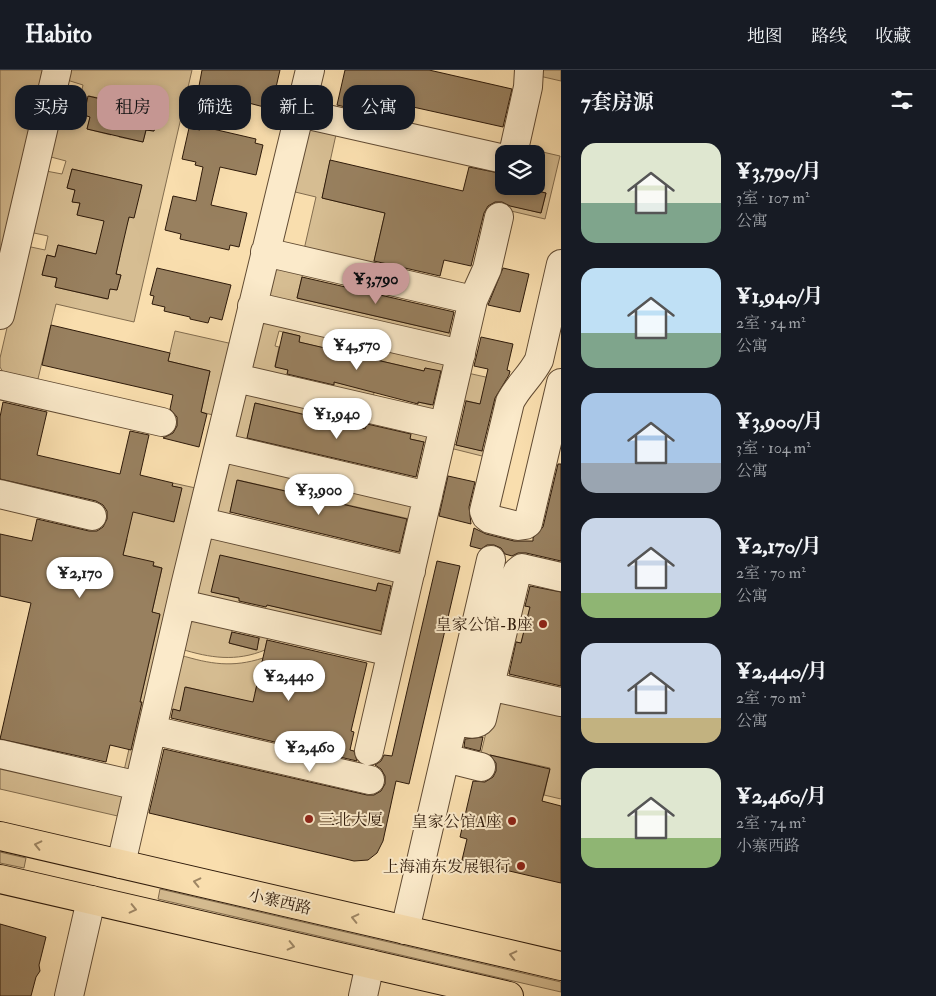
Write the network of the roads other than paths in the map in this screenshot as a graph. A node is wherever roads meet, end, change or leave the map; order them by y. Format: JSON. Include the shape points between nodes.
{"nodes":[{"id":1,"x":56,"y":70,"type":"edge"},
{"id":2,"x":310,"y":70,"type":"edge"},
{"id":3,"x":529,"y":70,"type":"edge"},
{"id":4,"x":307,"y":85,"type":"edge"},
{"id":5,"x":333,"y":120,"type":"edge"},
{"id":6,"x":296,"y":130,"type":"edge"},
{"id":7,"x":514,"y":145,"type":"edge"},
{"id":8,"x":495,"y":157,"type":"edge"},
{"id":9,"x":499,"y":217,"type":"dead end"},
{"id":10,"x":265,"y":252,"type":"junction"},
{"id":11,"x":561,"y":264,"type":"edge"},
{"id":12,"x":473,"y":300,"type":"junction"},
{"id":13,"x":252,"y":306,"type":"junction"},
{"id":14,"x":0,"y":315,"type":"edge"},
{"id":15,"x":461,"y":354,"type":"junction"},
{"id":16,"x":236,"y":378,"type":"junction"},
{"id":17,"x":561,"y":383,"type":"edge"},
{"id":18,"x":0,"y":385,"type":"edge"},
{"id":19,"x":162,"y":422,"type":"dead end"},
{"id":20,"x":444,"y":426,"type":"junction"},
{"id":21,"x":219,"y":448,"type":"junction"},
{"id":22,"x":0,"y":494,"type":"edge"},
{"id":23,"x":428,"y":496,"type":"junction"},
{"id":24,"x":92,"y":516,"type":"dead end"},
{"id":25,"x":202,"y":522,"type":"junction"},
{"id":26,"x":491,"y":560,"type":"dead end"},
{"id":27,"x":411,"y":571,"type":"junction"},
{"id":28,"x":561,"y":577,"type":"edge"},
{"id":29,"x":181,"y":604,"type":"junction"},
{"id":30,"x":392,"y":652,"type":"junction"},
{"id":31,"x":489,"y":686,"type":"junction"},
{"id":32,"x":561,"y":702,"type":"edge"},
{"id":33,"x":454,"y":720,"type":"junction"},
{"id":34,"x":152,"y":730,"type":"junction"},
{"id":35,"x":369,"y":751,"type":"dead end"},
{"id":36,"x":0,"y":754,"type":"edge"},
{"id":37,"x":445,"y":758,"type":"junction"},
{"id":38,"x":481,"y":767,"type":"dead end"},
{"id":39,"x":370,"y":780,"type":"dead end"},
{"id":40,"x":139,"y":786,"type":"junction"},
{"id":41,"x":0,"y":836,"type":"edge"},
{"id":42,"x":121,"y":864,"type":"junction"},
{"id":43,"x":0,"y":879,"type":"edge"},
{"id":44,"x":91,"y":900,"type":"junction"},
{"id":45,"x":406,"y":930,"type":"junction"},
{"id":46,"x":370,"y":964,"type":"junction"},
{"id":47,"x":561,"y":966,"type":"edge"},
{"id":48,"x":69,"y":996,"type":"edge"},
{"id":49,"x":363,"y":996,"type":"edge"},
{"id":50,"x":508,"y":996,"type":"edge"}],
"edges":[{"from":1,"to":14,"type":"street"},
{"from":2,"to":4,"type":"street"},
{"from":3,"to":7,"type":"street"},
{"from":5,"to":8,"type":"street"},
{"from":6,"to":10,"type":"street"},
{"from":9,"to":12,"type":"street","via":[[487,269]]},
{"from":10,"to":12,"type":"street"},
{"from":10,"to":13,"type":"street"},
{"from":11,"to":17,"type":"street","via":[[539,360],[510,402],[484,511],[490,519],[518,526],[525,525],[530,519]]},
{"from":12,"to":15,"type":"street"},
{"from":13,"to":15,"type":"street"},
{"from":13,"to":16,"type":"street"},
{"from":15,"to":20,"type":"street"},
{"from":16,"to":20,"type":"street"},
{"from":16,"to":21,"type":"street"},
{"from":18,"to":19,"type":"street"},
{"from":20,"to":23,"type":"street"},
{"from":21,"to":23,"type":"street"},
{"from":21,"to":25,"type":"street"},
{"from":22,"to":24,"type":"street"},
{"from":23,"to":27,"type":"street"},
{"from":25,"to":27,"type":"street"},
{"from":25,"to":29,"type":"street"},
{"from":26,"to":33,"type":"street"},
{"from":27,"to":30,"type":"street"},
{"from":28,"to":31,"type":"street","via":[[522,568],[516,572]]},
{"from":29,"to":30,"type":"street"},
{"from":29,"to":34,"type":"street"},
{"from":30,"to":35,"type":"street"},
{"from":31,"to":32,"type":"street"},
{"from":31,"to":33,"type":"street","via":[[480,722]]},
{"from":33,"to":37,"type":"street"},
{"from":34,"to":39,"type":"street"},
{"from":34,"to":40,"type":"street"},
{"from":36,"to":40,"type":"street"},
{"from":37,"to":38,"type":"street"},
{"from":37,"to":45,"type":"street"},
{"from":40,"to":42,"type":"street"},
{"from":42,"to":41,"type":"main road","name":"小寨西路","one_way":true},
{"from":45,"to":42,"type":"main road","name":"小寨西路","one_way":true},
{"from":43,"to":44,"type":"main road"},
{"from":44,"to":46,"type":"main road","one_way":true},
{"from":44,"to":48,"type":"street"},
{"from":47,"to":45,"type":"main road","name":"小寨西路","one_way":true},
{"from":46,"to":49,"type":"street"},
{"from":46,"to":50,"type":"main road"}]}
